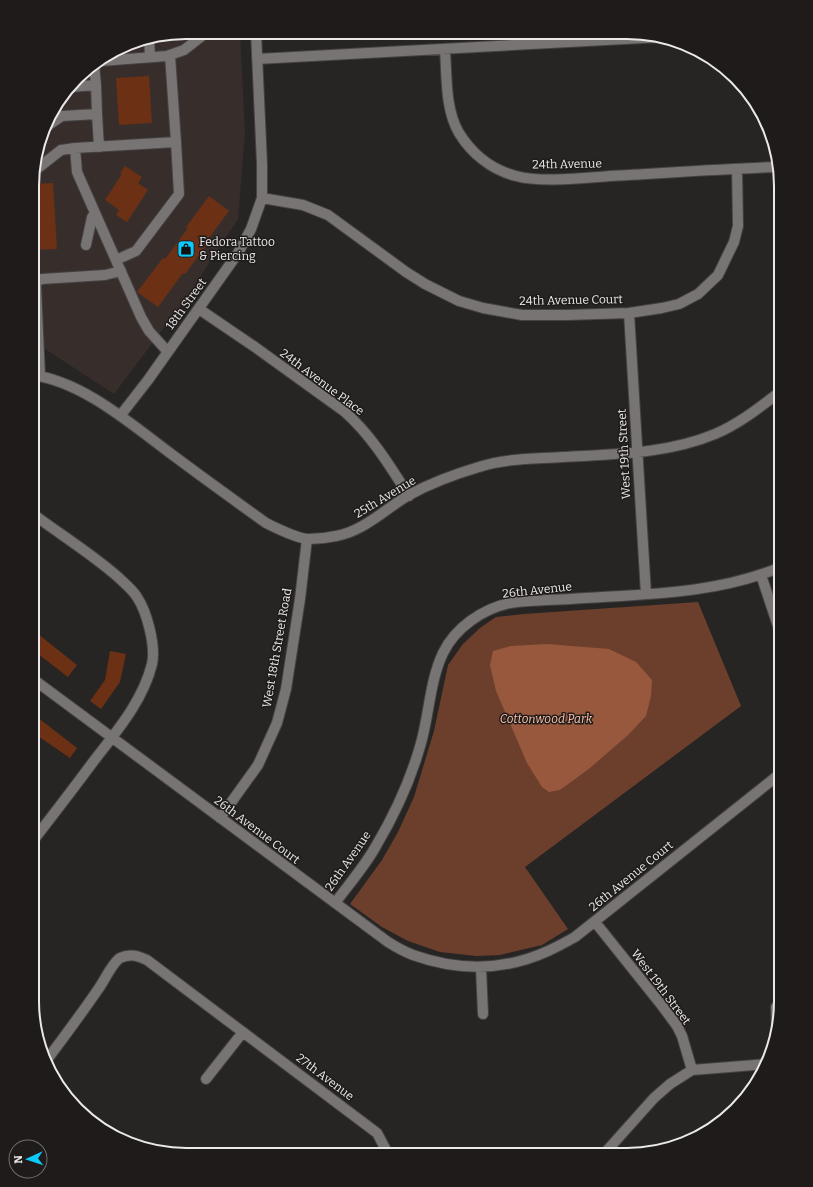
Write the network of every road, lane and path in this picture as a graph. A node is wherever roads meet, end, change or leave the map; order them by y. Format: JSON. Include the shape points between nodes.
{"nodes":[{"id":1,"x":198,"y":39,"type":"edge"},
{"id":2,"x":256,"y":39,"type":"edge"},
{"id":3,"x":629,"y":39,"type":"edge"},
{"id":4,"x":149,"y":44,"type":"edge"},
{"id":5,"x":445,"y":50,"type":"junction"},
{"id":6,"x":170,"y":55,"type":"junction"},
{"id":7,"x":150,"y":57,"type":"junction"},
{"id":8,"x":257,"y":59,"type":"junction"},
{"id":9,"x":110,"y":60,"type":"edge"},
{"id":10,"x":95,"y":71,"type":"edge"},
{"id":11,"x":96,"y":85,"type":"junction"},
{"id":12,"x":78,"y":86,"type":"edge"},
{"id":13,"x":97,"y":114,"type":"junction"},
{"id":14,"x":54,"y":121,"type":"edge"},
{"id":15,"x":176,"y":142,"type":"junction"},
{"id":16,"x":99,"y":147,"type":"junction"},
{"id":17,"x":75,"y":148,"type":"junction"},
{"id":18,"x":40,"y":166,"type":"edge"},
{"id":19,"x":773,"y":167,"type":"edge"},
{"id":20,"x":737,"y":169,"type":"junction"},
{"id":21,"x":262,"y":198,"type":"junction"},
{"id":22,"x":95,"y":216,"type":"junction"},
{"id":23,"x":86,"y":245,"type":"dead end"},
{"id":24,"x":116,"y":260,"type":"junction"},
{"id":25,"x":121,"y":271,"type":"junction"},
{"id":26,"x":39,"y":280,"type":"edge"},
{"id":27,"x":199,"y":309,"type":"junction"},
{"id":28,"x":629,"y":313,"type":"junction"},
{"id":29,"x":168,"y":352,"type":"junction"},
{"id":30,"x":39,"y":376,"type":"edge"},
{"id":31,"x":774,"y":396,"type":"edge"},
{"id":32,"x":120,"y":416,"type":"junction"},
{"id":33,"x":637,"y":453,"type":"junction"},
{"id":34,"x":409,"y":496,"type":"junction"},
{"id":35,"x":39,"y":518,"type":"edge"},
{"id":36,"x":307,"y":539,"type":"junction"},
{"id":37,"x":774,"y":570,"type":"edge"},
{"id":38,"x":761,"y":575,"type":"junction"},
{"id":39,"x":646,"y":594,"type":"junction"},
{"id":40,"x":774,"y":614,"type":"edge"},
{"id":41,"x":39,"y":684,"type":"edge"},
{"id":42,"x":112,"y":738,"type":"junction"},
{"id":43,"x":774,"y":779,"type":"edge"},
{"id":44,"x":220,"y":818,"type":"junction"},
{"id":45,"x":39,"y":833,"type":"edge"},
{"id":46,"x":335,"y":903,"type":"junction"},
{"id":47,"x":595,"y":922,"type":"junction"},
{"id":48,"x":481,"y":968,"type":"junction"},
{"id":49,"x":483,"y":1014,"type":"dead end"},
{"id":50,"x":243,"y":1032,"type":"junction"},
{"id":51,"x":50,"y":1056,"type":"edge"},
{"id":52,"x":760,"y":1065,"type":"edge"},
{"id":53,"x":692,"y":1070,"type":"junction"},
{"id":54,"x":206,"y":1079,"type":"dead end"},
{"id":55,"x":384,"y":1148,"type":"edge"},
{"id":56,"x":609,"y":1148,"type":"edge"}],
"edges":[{"from":1,"to":6,"type":"street","via":[[184,50]]},
{"from":2,"to":8,"type":"street","name":"18th Street"},
{"from":3,"to":5,"type":"street"},
{"from":4,"to":7,"type":"street"},
{"from":5,"to":8,"type":"street"},
{"from":5,"to":20,"type":"street","name":"24th Avenue","via":[[448,94],[459,132],[480,158],[501,171],[525,178],[565,179]]},
{"from":6,"to":7,"type":"street"},
{"from":6,"to":15,"type":"street"},
{"from":7,"to":9,"type":"street"},
{"from":8,"to":21,"type":"street","name":"18th Street"},
{"from":10,"to":11,"type":"street"},
{"from":11,"to":12,"type":"street"},
{"from":11,"to":13,"type":"street"},
{"from":13,"to":14,"type":"street","via":[[62,116]]},
{"from":13,"to":16,"type":"street"},
{"from":15,"to":16,"type":"street"},
{"from":15,"to":24,"type":"street","via":[[179,194],[136,251]]},
{"from":16,"to":17,"type":"street"},
{"from":17,"to":18,"type":"street","via":[[61,150]]},
{"from":17,"to":22,"type":"street","via":[[77,172]]},
{"from":19,"to":20,"type":"street","name":"24th Avenue"},
{"from":20,"to":28,"type":"street","name":"24th Avenue Court","via":[[738,226],[734,242],[718,275],[698,294],[679,304]]},
{"from":21,"to":27,"type":"street","name":"18th Street","via":[[251,229],[238,253]]},
{"from":21,"to":28,"type":"street","name":"24th Avenue Court","via":[[303,205],[328,215],[406,272],[465,303],[522,315]]},
{"from":22,"to":23,"type":"street","via":[[92,217]]},
{"from":22,"to":24,"type":"street"},
{"from":24,"to":25,"type":"street"},
{"from":25,"to":26,"type":"street","via":[[105,275]]},
{"from":25,"to":29,"type":"street","via":[[148,331]]},
{"from":27,"to":29,"type":"street","name":"18th Street"},
{"from":27,"to":34,"type":"street","name":"24th Avenue Place","via":[[350,416],[374,443]]},
{"from":28,"to":33,"type":"street","name":"West 19th Street"},
{"from":29,"to":32,"type":"street","name":"18th Street"},
{"from":30,"to":32,"type":"street","name":"25th Avenue","via":[[64,384]]},
{"from":31,"to":33,"type":"street","name":"25th Avenue","via":[[755,411],[716,433],[685,444]]},
{"from":32,"to":36,"type":"street","name":"25th Avenue","via":[[266,523]]},
{"from":33,"to":34,"type":"street","name":"25th Avenue","via":[[495,463],[444,479]]},
{"from":33,"to":39,"type":"street","name":"West 19th Street"},
{"from":34,"to":36,"type":"street","name":"25th Avenue","via":[[356,530],[337,536]]},
{"from":35,"to":42,"type":"street","via":[[108,569],[131,590],[137,596],[149,624],[152,663],[142,692]]},
{"from":36,"to":44,"type":"street","name":"West 18th Street Road","via":[[286,688],[277,723],[258,765]]},
{"from":37,"to":38,"type":"street","name":"26th Avenue"},
{"from":38,"to":39,"type":"street","name":"26th Avenue","via":[[693,591]]},
{"from":38,"to":40,"type":"street"},
{"from":39,"to":46,"type":"street","name":"26th Avenue","via":[[510,603],[480,614],[469,622],[442,654],[421,743],[410,777],[394,812],[376,847]]},
{"from":41,"to":42,"type":"street","name":"26th Avenue Court"},
{"from":42,"to":44,"type":"street","name":"26th Avenue Court"},
{"from":42,"to":45,"type":"street"},
{"from":43,"to":47,"type":"street","name":"26th Avenue Court"},
{"from":44,"to":46,"type":"street","name":"26th Avenue Court"},
{"from":46,"to":48,"type":"street","name":"26th Avenue Court","via":[[388,942],[412,954],[448,965]]},
{"from":47,"to":48,"type":"street","name":"26th Avenue Court","via":[[548,952],[518,962]]},
{"from":47,"to":53,"type":"street","name":"West 19th Street","via":[[677,1026]]},
{"from":48,"to":49,"type":"street"},
{"from":50,"to":51,"type":"street","name":"27th Avenue","via":[[147,960],[132,955],[118,959]]},
{"from":50,"to":54,"type":"street"},
{"from":50,"to":55,"type":"street","name":"27th Avenue","via":[[377,1133]]},
{"from":52,"to":53,"type":"street"},
{"from":53,"to":56,"type":"street","via":[[654,1098]]}]}
